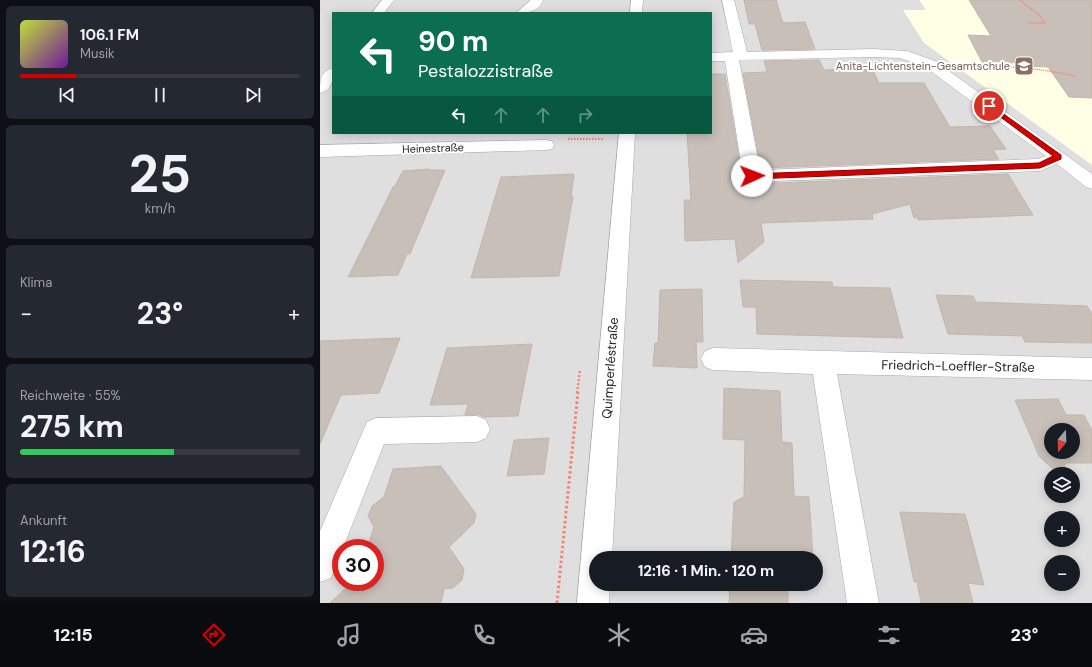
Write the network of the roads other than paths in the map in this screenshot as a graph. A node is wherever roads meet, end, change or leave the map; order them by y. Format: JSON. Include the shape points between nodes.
{"nodes":[{"id":1,"x":388,"y":0,"type":"edge"},
{"id":2,"x":537,"y":0,"type":"edge"},
{"id":3,"x":637,"y":0,"type":"edge"},
{"id":4,"x":728,"y":0,"type":"edge"},
{"id":5,"x":379,"y":12,"type":"edge"},
{"id":6,"x":523,"y":12,"type":"edge"},
{"id":7,"x":636,"y":12,"type":"edge"},
{"id":8,"x":736,"y":56,"type":"junction"},
{"id":9,"x":712,"y":57,"type":"edge"},
{"id":10,"x":332,"y":73,"type":"edge"},
{"id":11,"x":320,"y":89,"type":"edge"},
{"id":12,"x":627,"y":136,"type":"edge"},
{"id":13,"x":554,"y":142,"type":"road end"},
{"id":14,"x":320,"y":151,"type":"edge"},
{"id":15,"x":1059,"y":157,"type":"junction"},
{"id":16,"x":1092,"y":183,"type":"edge"},
{"id":17,"x":713,"y":359,"type":"dead end"},
{"id":18,"x":823,"y":363,"type":"junction"},
{"id":19,"x":1092,"y":369,"type":"edge"},
{"id":20,"x":477,"y":430,"type":"dead end"},
{"id":21,"x":320,"y":567,"type":"edge"},
{"id":22,"x":593,"y":603,"type":"edge"},
{"id":23,"x":863,"y":603,"type":"edge"}],
"edges":[{"from":1,"to":5,"type":"street"},
{"from":2,"to":6,"type":"street"},
{"from":3,"to":7,"type":"street"},
{"from":4,"to":8,"type":"street"},
{"from":8,"to":9,"type":"street"},
{"from":8,"to":15,"type":"street","via":[[902,54],[930,64]]},
{"from":8,"to":15,"type":"street","via":[[752,176],[1040,165]]},
{"from":10,"to":11,"type":"street"},
{"from":12,"to":22,"type":"street","name":"Quimperléstraße"},
{"from":13,"to":14,"type":"street","name":"Heinestraße"},
{"from":15,"to":16,"type":"street"},
{"from":17,"to":18,"type":"street","name":"Friedrich-Loeffler-Straße"},
{"from":18,"to":19,"type":"street","name":"Friedrich-Loeffler-Straße"},
{"from":18,"to":23,"type":"street"},
{"from":20,"to":21,"type":"street","via":[[376,431]]}]}
